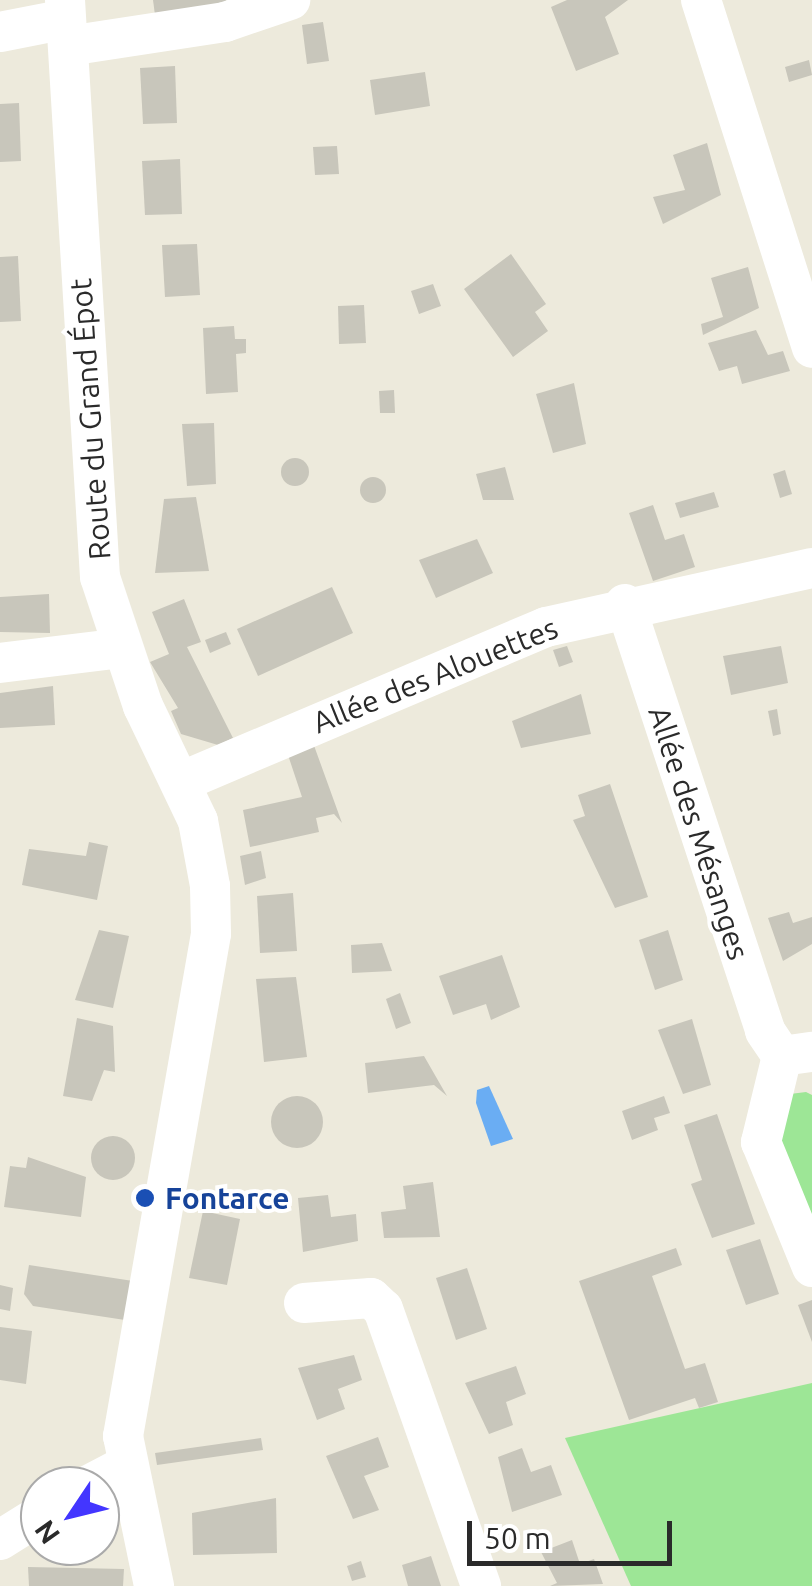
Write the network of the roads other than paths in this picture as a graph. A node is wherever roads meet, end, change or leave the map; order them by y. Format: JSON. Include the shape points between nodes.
{"nodes":[{"id":1,"x":290,"y":0,"type":"edge"},
{"id":2,"x":701,"y":0,"type":"edge"},
{"id":3,"x":66,"y":22,"type":"edge"},
{"id":4,"x":0,"y":32,"type":"edge"},
{"id":5,"x":812,"y":348,"type":"edge"},
{"id":6,"x":812,"y":568,"type":"edge"},
{"id":7,"x":624,"y":604,"type":"junction"},
{"id":8,"x":122,"y":648,"type":"junction"},
{"id":9,"x":0,"y":663,"type":"edge"},
{"id":10,"x":183,"y":781,"type":"junction"},
{"id":11,"x":797,"y":1054,"type":"edge"},
{"id":12,"x":812,"y":1267,"type":"edge"},
{"id":13,"x":304,"y":1302,"type":"dead end"},
{"id":14,"x":123,"y":1467,"type":"junction"},
{"id":15,"x":120,"y":1469,"type":"edge"},
{"id":16,"x":154,"y":1586,"type":"edge"},
{"id":17,"x":481,"y":1586,"type":"edge"}],
"edges":[{"from":1,"to":3,"type":"street","via":[[224,22]]},
{"from":2,"to":5,"type":"street"},
{"from":3,"to":4,"type":"street"},
{"from":3,"to":8,"type":"street","name":"Route du Grand Épot","via":[[93,506],[100,576]]},
{"from":6,"to":7,"type":"street","name":"Allée des Alouettes"},
{"from":7,"to":10,"type":"street","name":"Allée des Alouettes","via":[[470,654]]},
{"from":7,"to":11,"type":"street","name":"Allée des Mésanges","via":[[765,1031]]},
{"from":8,"to":9,"type":"street"},
{"from":8,"to":10,"type":"street","name":"Route du Grand Épot"},
{"from":10,"to":14,"type":"street","name":"Route du Grand Épot","via":[[205,852],[211,934]]},
{"from":11,"to":12,"type":"street","name":"Allée des Mésanges","via":[[761,1142]]},
{"from":13,"to":17,"type":"street","via":[[371,1298],[383,1309]]},
{"from":14,"to":15,"type":"street"},
{"from":14,"to":16,"type":"street","name":"Route du Grand Épot"}]}
